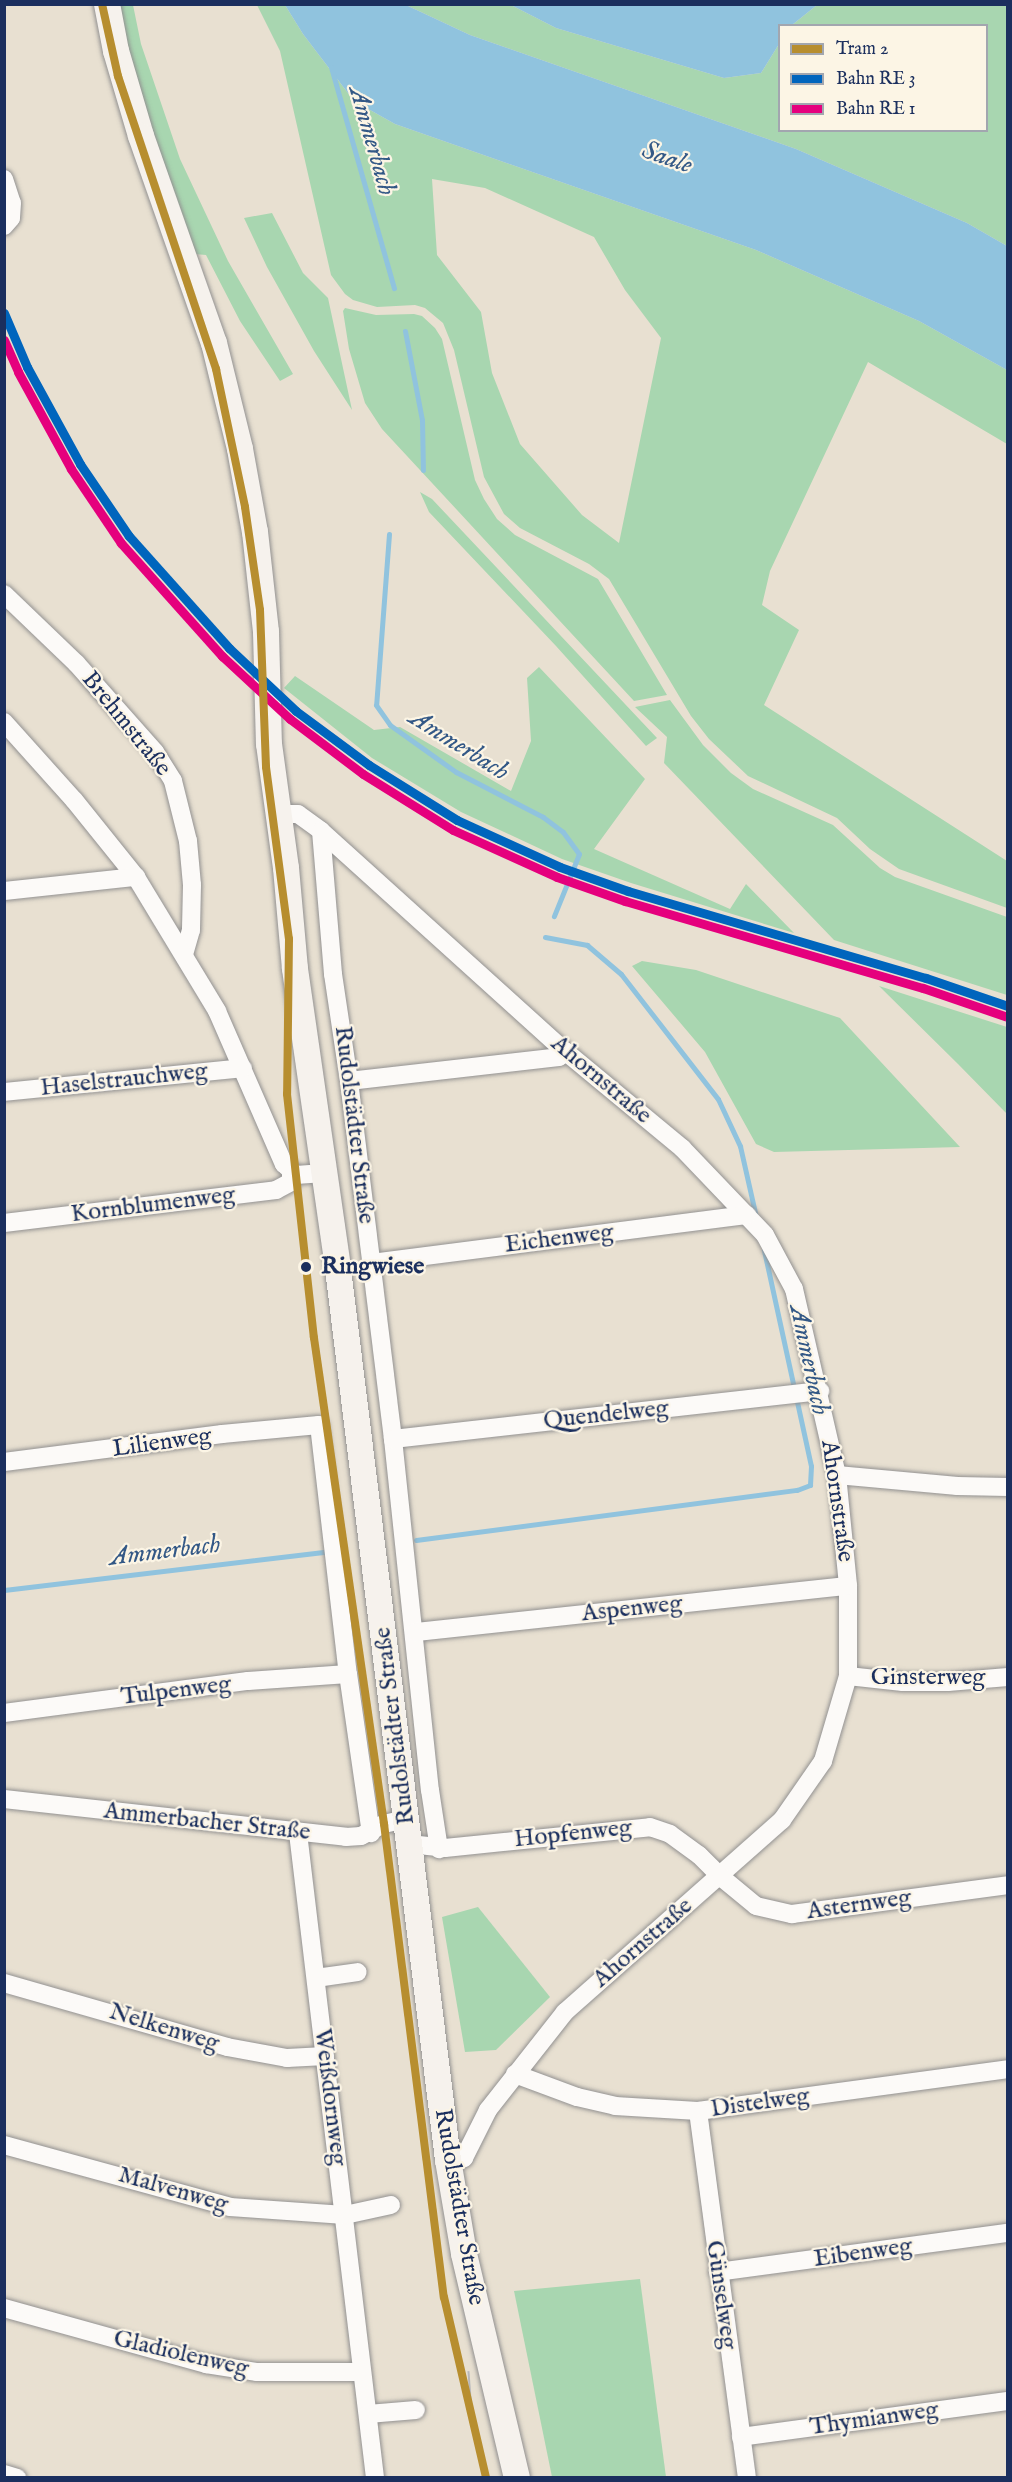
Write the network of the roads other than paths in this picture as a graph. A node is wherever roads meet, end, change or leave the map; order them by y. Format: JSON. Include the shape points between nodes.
{"nodes":[{"id":1,"x":107,"y":4,"type":"edge"},
{"id":2,"x":4,"y":179,"type":"edge"},
{"id":3,"x":4,"y":226,"type":"edge"},
{"id":4,"x":4,"y":594,"type":"edge"},
{"id":5,"x":4,"y":722,"type":"edge"},
{"id":6,"x":277,"y":814,"type":"junction"},
{"id":7,"x":321,"y":831,"type":"junction"},
{"id":8,"x":136,"y":877,"type":"junction"},
{"id":9,"x":4,"y":891,"type":"edge"},
{"id":10,"x":184,"y":955,"type":"junction"},
{"id":11,"x":566,"y":1052,"type":"junction"},
{"id":12,"x":243,"y":1068,"type":"junction"},
{"id":13,"x":349,"y":1082,"type":"junction"},
{"id":14,"x":4,"y":1092,"type":"edge"},
{"id":15,"x":291,"y":1173,"type":"junction"},
{"id":16,"x":324,"y":1173,"type":"junction"},
{"id":17,"x":749,"y":1217,"type":"junction"},
{"id":18,"x":4,"y":1223,"type":"edge"},
{"id":19,"x":371,"y":1263,"type":"junction"},
{"id":20,"x":805,"y":1392,"type":"junction"},
{"id":21,"x":393,"y":1439,"type":"junction"},
{"id":22,"x":4,"y":1462,"type":"edge"},
{"id":23,"x":837,"y":1475,"type":"junction"},
{"id":24,"x":1008,"y":1487,"type":"edge"},
{"id":25,"x":848,"y":1586,"type":"junction"},
{"id":26,"x":416,"y":1632,"type":"junction"},
{"id":27,"x":348,"y":1674,"type":"junction"},
{"id":28,"x":848,"y":1676,"type":"junction"},
{"id":29,"x":1008,"y":1677,"type":"edge"},
{"id":30,"x":4,"y":1713,"type":"edge"},
{"id":31,"x":4,"y":1799,"type":"edge"},
{"id":32,"x":408,"y":1832,"type":"junction"},
{"id":33,"x":298,"y":1833,"type":"junction"},
{"id":34,"x":371,"y":1833,"type":"junction"},
{"id":35,"x":445,"y":1848,"type":"junction"},
{"id":36,"x":720,"y":1877,"type":"junction"},
{"id":37,"x":1008,"y":1885,"type":"edge"},
{"id":38,"x":358,"y":1972,"type":"dead end"},
{"id":39,"x":316,"y":1978,"type":"junction"},
{"id":40,"x":4,"y":1983,"type":"edge"},
{"id":41,"x":325,"y":2056,"type":"junction"},
{"id":42,"x":1008,"y":2069,"type":"edge"},
{"id":43,"x":515,"y":2074,"type":"junction"},
{"id":44,"x":698,"y":2111,"type":"junction"},
{"id":45,"x":4,"y":2145,"type":"edge"},
{"id":46,"x":448,"y":2160,"type":"junction"},
{"id":47,"x":391,"y":2205,"type":"dead end"},
{"id":48,"x":345,"y":2216,"type":"junction"},
{"id":49,"x":1008,"y":2233,"type":"edge"},
{"id":50,"x":718,"y":2272,"type":"junction"},
{"id":51,"x":4,"y":2308,"type":"edge"},
{"id":52,"x":362,"y":2372,"type":"junction"},
{"id":53,"x":1008,"y":2401,"type":"edge"},
{"id":54,"x":416,"y":2410,"type":"dead end"},
{"id":55,"x":368,"y":2414,"type":"junction"},
{"id":56,"x":741,"y":2437,"type":"junction"},
{"id":57,"x":4,"y":2474,"type":"edge"},
{"id":58,"x":17,"y":2478,"type":"edge"},
{"id":59,"x":375,"y":2478,"type":"edge"},
{"id":60,"x":517,"y":2478,"type":"edge"},
{"id":61,"x":747,"y":2478,"type":"edge"}],
"edges":[{"from":1,"to":6,"type":"main road","name":"Rudolstädter Straße","via":[[116,51],[141,136],[214,344],[240,449],[263,592],[269,744]]},
{"from":2,"to":3,"type":"street","via":[[12,203],[11,218]]},
{"from":4,"to":10,"type":"street","name":"Brehmstraße","via":[[76,663],[155,752],[172,781],[188,841],[192,885],[191,930]]},
{"from":5,"to":8,"type":"street"},
{"from":6,"to":7,"type":"street","name":"Ahornstraße","via":[[298,814]]},
{"from":6,"to":16,"type":"main road","name":"Rudolstädter Straße"},
{"from":7,"to":11,"type":"street","name":"Ahornstraße"},
{"from":7,"to":13,"type":"street","name":"Rudolstädter Straße","via":[[333,974]]},
{"from":8,"to":9,"type":"street"},
{"from":8,"to":10,"type":"street"},
{"from":10,"to":12,"type":"street","via":[[217,1011]]},
{"from":11,"to":13,"type":"street","via":[[559,1057]]},
{"from":11,"to":17,"type":"street","name":"Ahornstraße","via":[[682,1148]]},
{"from":12,"to":14,"type":"street","name":"Haselstrauchweg"},
{"from":12,"to":15,"type":"street","via":[[276,1150]]},
{"from":13,"to":19,"type":"street","name":"Rudolstädter Straße"},
{"from":15,"to":16,"type":"street"},
{"from":15,"to":18,"type":"street","name":"Kornblumenweg","via":[[291,1182],[276,1190]]},
{"from":16,"to":32,"type":"main road","name":"Rudolstädter Straße"},
{"from":17,"to":19,"type":"street","name":"Eichenweg"},
{"from":17,"to":20,"type":"street","name":"Ahornstraße","via":[[765,1235],[794,1289]]},
{"from":19,"to":21,"type":"street","name":"Rudolstädter Straße"},
{"from":20,"to":21,"type":"street","name":"Quendelweg"},
{"from":20,"to":23,"type":"street","name":"Ahornstraße"},
{"from":21,"to":26,"type":"street","name":"Rudolstädter Straße"},
{"from":22,"to":27,"type":"street","name":"Lilienweg","via":[[319,1425]]},
{"from":23,"to":24,"type":"street"},
{"from":23,"to":25,"type":"street","name":"Ahornstraße"},
{"from":25,"to":26,"type":"street","name":"Aspenweg"},
{"from":25,"to":28,"type":"street","name":"Ahornstraße"},
{"from":26,"to":35,"type":"street","name":"Rudolstädter Straße","via":[[430,1790]]},
{"from":27,"to":30,"type":"street","name":"Tulpenweg","via":[[248,1681]]},
{"from":27,"to":34,"type":"street"},
{"from":28,"to":29,"type":"street","name":"Ginsterweg","via":[[903,1682]]},
{"from":28,"to":36,"type":"street","name":"Ahornstraße","via":[[823,1761],[783,1820]]},
{"from":31,"to":33,"type":"street","name":"Ammerbacher Straße"},
{"from":32,"to":34,"type":"street","name":"Ammerbacher Straße","via":[[384,1824]]},
{"from":32,"to":35,"type":"street","name":"Hopfenweg"},
{"from":32,"to":46,"type":"main road","name":"Rudolstädter Straße"},
{"from":33,"to":34,"type":"street","name":"Ammerbacher Straße","via":[[346,1838]]},
{"from":33,"to":39,"type":"street","name":"Weißdornweg"},
{"from":35,"to":36,"type":"street","name":"Hopfenweg","via":[[650,1827],[670,1834]]},
{"from":36,"to":37,"type":"street","name":"Asternweg","via":[[756,1906],[792,1914]]},
{"from":36,"to":43,"type":"street","name":"Ahornstraße","via":[[565,2012]]},
{"from":38,"to":39,"type":"street"},
{"from":39,"to":41,"type":"street","name":"Weißdornweg"},
{"from":40,"to":41,"type":"street","name":"Nelkenweg","via":[[227,2047],[287,2058]]},
{"from":41,"to":48,"type":"street","name":"Weißdornweg"},
{"from":42,"to":44,"type":"street","name":"Distelweg"},
{"from":43,"to":44,"type":"street","name":"Distelweg","via":[[615,2106]]},
{"from":43,"to":46,"type":"street","name":"Ahornstraße","via":[[488,2110],[464,2158]]},
{"from":44,"to":50,"type":"street","name":"Günselweg"},
{"from":45,"to":48,"type":"street","name":"Malvenweg","via":[[230,2207]]},
{"from":46,"to":60,"type":"main road","name":"Rudolstädter Straße","via":[[464,2254]]},
{"from":47,"to":48,"type":"street"},
{"from":48,"to":52,"type":"street","name":"Weißdornweg"},
{"from":49,"to":50,"type":"street","name":"Eibenweg"},
{"from":50,"to":56,"type":"street","name":"Günselweg"},
{"from":51,"to":52,"type":"street","name":"Gladiolenweg","via":[[206,2364],[257,2372]]},
{"from":52,"to":55,"type":"street","name":"Weißdornweg"},
{"from":53,"to":56,"type":"street","name":"Thymianweg"},
{"from":54,"to":55,"type":"street"},
{"from":55,"to":59,"type":"street","name":"Weißdornweg"},
{"from":56,"to":61,"type":"street","name":"Günselweg"},
{"from":57,"to":58,"type":"street"}]}
